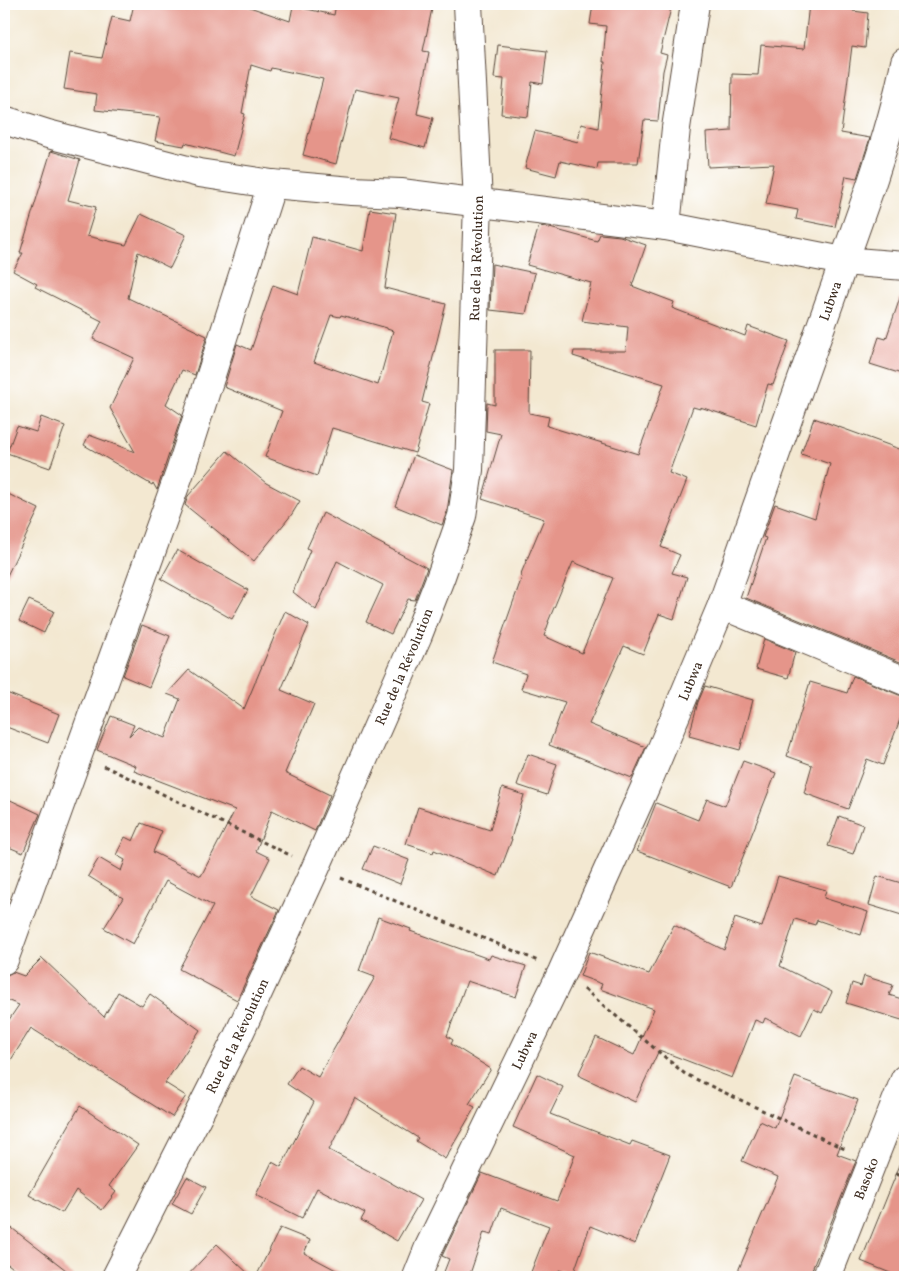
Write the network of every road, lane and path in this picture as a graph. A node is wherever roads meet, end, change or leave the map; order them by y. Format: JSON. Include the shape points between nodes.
{"nodes":[{"id":1,"x":468,"y":4,"type":"edge"},
{"id":2,"x":695,"y":4,"type":"edge"},
{"id":3,"x":905,"y":62,"type":"edge"},
{"id":4,"x":4,"y":120,"type":"edge"},
{"id":5,"x":272,"y":184,"type":"junction"},
{"id":6,"x":478,"y":202,"type":"junction"},
{"id":7,"x":666,"y":226,"type":"junction"},
{"id":8,"x":844,"y":261,"type":"junction"},
{"id":9,"x":905,"y":266,"type":"edge"},
{"id":10,"x":722,"y":605,"type":"junction"},
{"id":11,"x":905,"y":681,"type":"edge"},
{"id":12,"x":78,"y":754,"type":"junction"},
{"id":13,"x":316,"y":867,"type":"junction"},
{"id":14,"x":4,"y":960,"type":"edge"},
{"id":15,"x":562,"y":972,"type":"junction"},
{"id":16,"x":905,"y":1079,"type":"edge"},
{"id":17,"x":873,"y":1163,"type":"junction"},
{"id":18,"x":905,"y":1176,"type":"edge"},
{"id":19,"x":116,"y":1277,"type":"edge"},
{"id":20,"x":417,"y":1277,"type":"edge"},
{"id":21,"x":827,"y":1277,"type":"edge"}],
"edges":[{"from":1,"to":6,"type":"street","name":"Rue de la Révolution"},
{"from":2,"to":7,"type":"street","via":[[676,128]]},
{"from":3,"to":8,"type":"street","name":"Lubwa","via":[[886,141]]},
{"from":4,"to":5,"type":"street","via":[[198,173]]},
{"from":5,"to":6,"type":"street","via":[[401,192]]},
{"from":5,"to":12,"type":"street","via":[[180,472]]},
{"from":6,"to":7,"type":"street"},
{"from":6,"to":13,"type":"street","name":"Rue de la Révolution","via":[[469,470],[462,516],[418,635]]},
{"from":7,"to":8,"type":"street"},
{"from":8,"to":9,"type":"street"},
{"from":8,"to":10,"type":"street","name":"Lubwa"},
{"from":10,"to":11,"type":"street"},
{"from":10,"to":15,"type":"street","name":"Lubwa"},
{"from":12,"to":13,"type":"path"},
{"from":12,"to":14,"type":"street"},
{"from":13,"to":15,"type":"path"},
{"from":13,"to":19,"type":"street","name":"Rue de la Révolution","via":[[238,1036]]},
{"from":15,"to":17,"type":"path","via":[[685,1074]]},
{"from":15,"to":20,"type":"street","name":"Lubwa"},
{"from":16,"to":17,"type":"street","name":"Basoko"},
{"from":17,"to":18,"type":"path"},
{"from":17,"to":21,"type":"street","name":"Basoko"}]}
